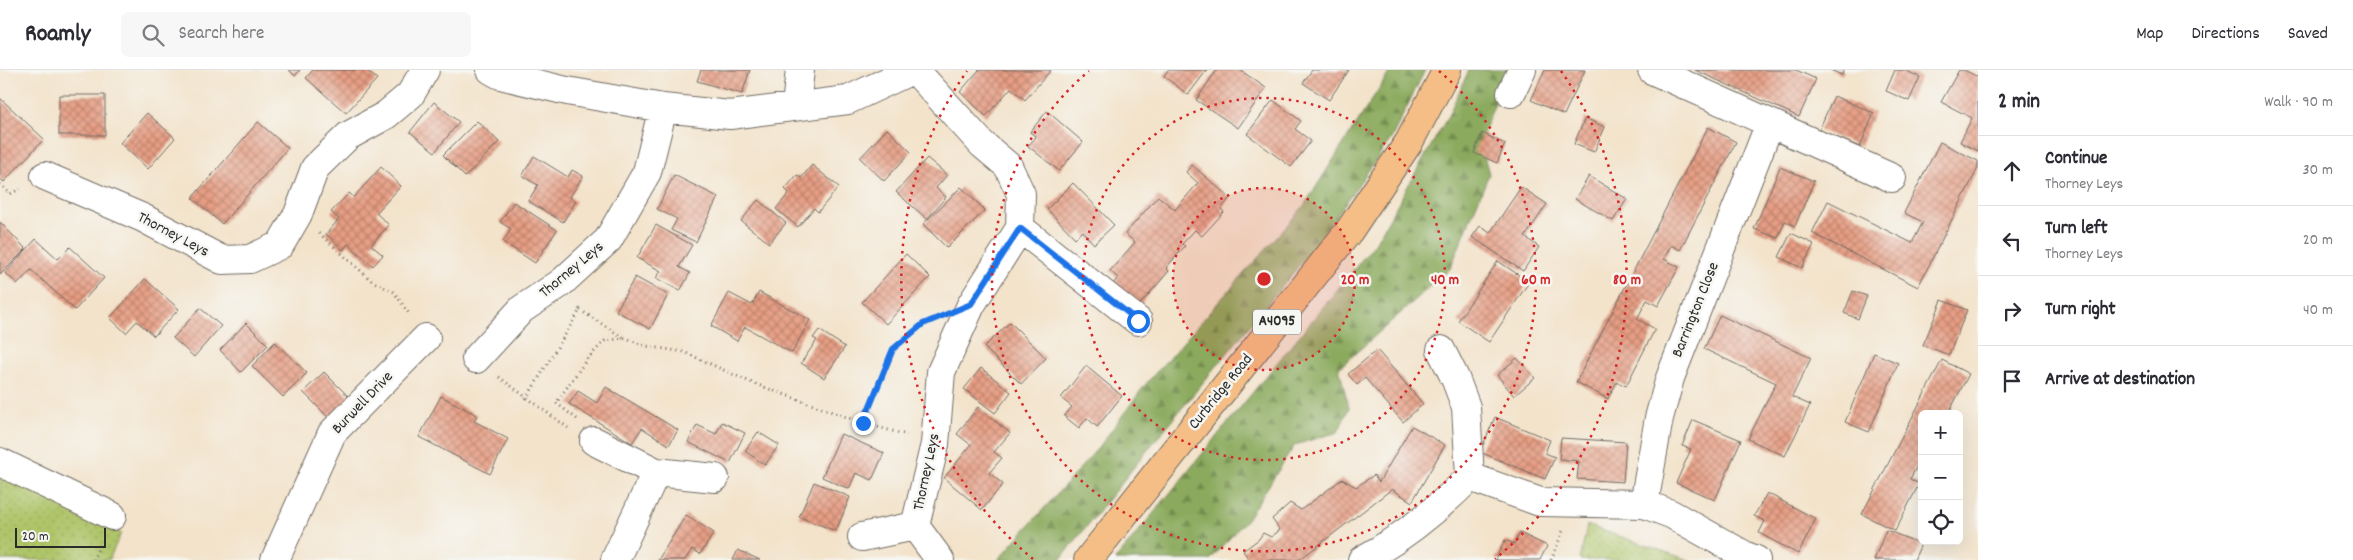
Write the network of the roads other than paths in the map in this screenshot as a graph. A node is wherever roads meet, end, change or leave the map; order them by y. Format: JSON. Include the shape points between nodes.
{"nodes":[{"id":1,"x":425,"y":70,"type":"edge"},
{"id":2,"x":491,"y":70,"type":"edge"},
{"id":3,"x":800,"y":70,"type":"edge"},
{"id":4,"x":913,"y":70,"type":"edge"},
{"id":5,"x":1447,"y":70,"type":"edge"},
{"id":6,"x":1652,"y":70,"type":"edge"},
{"id":7,"x":796,"y":106,"type":"junction"},
{"id":8,"x":663,"y":108,"type":"junction"},
{"id":9,"x":1770,"y":123,"type":"junction"},
{"id":10,"x":45,"y":176,"type":"dead end"},
{"id":11,"x":1892,"y":178,"type":"dead end"},
{"id":12,"x":1020,"y":228,"type":"junction"},
{"id":13,"x":1138,"y":321,"type":"dead end"},
{"id":14,"x":426,"y":338,"type":"road end"},
{"id":15,"x":1441,"y":350,"type":"dead end"},
{"id":16,"x":476,"y":360,"type":"road end"},
{"id":17,"x":583,"y":429,"type":"road end"},
{"id":18,"x":0,"y":462,"type":"edge"},
{"id":19,"x":656,"y":472,"type":"junction"},
{"id":20,"x":1470,"y":477,"type":"junction"},
{"id":21,"x":715,"y":478,"type":"dead end"},
{"id":22,"x":1644,"y":504,"type":"junction"},
{"id":23,"x":112,"y":516,"type":"dead end"},
{"id":24,"x":915,"y":526,"type":"junction"},
{"id":25,"x":862,"y":536,"type":"dead end"},
{"id":26,"x":1749,"y":559,"type":"edge"},
{"id":27,"x":275,"y":560,"type":"edge"},
{"id":28,"x":615,"y":560,"type":"edge"},
{"id":29,"x":940,"y":560,"type":"edge"},
{"id":30,"x":1088,"y":560,"type":"edge"},
{"id":31,"x":1362,"y":560,"type":"edge"}],
"edges":[{"from":1,"to":10,"type":"street","name":"Thorney Leys","via":[[410,95],[386,115],[348,136],[315,168],[298,214],[280,244],[250,259],[222,260],[143,218]]},
{"from":2,"to":8,"type":"street","via":[[567,91]]},
{"from":3,"to":7,"type":"street"},
{"from":4,"to":7,"type":"street","via":[[848,100]]},
{"from":4,"to":12,"type":"street","via":[[982,144],[1008,166],[1021,194]]},
{"from":5,"to":30,"type":"main road","name":"Curbridge Road","number":"A4095","via":[[1409,142],[1349,231]]},
{"from":6,"to":9,"type":"street"},
{"from":7,"to":8,"type":"street","via":[[730,115]]},
{"from":8,"to":16,"type":"street","name":"Thorney Leys","via":[[647,172],[608,240],[561,284],[522,309]]},
{"from":9,"to":11,"type":"street"},
{"from":9,"to":22,"type":"street","name":"Barrington Close","via":[[1670,378],[1659,418]]},
{"from":12,"to":13,"type":"street"},
{"from":12,"to":24,"type":"street","name":"Thorney Leys","via":[[971,304],[941,372],[935,444]]},
{"from":14,"to":27,"type":"street","name":"Burwell Drive","via":[[332,433]]},
{"from":15,"to":20,"type":"street","via":[[1466,407]]},
{"from":17,"to":19,"type":"street"},
{"from":18,"to":23,"type":"street"},
{"from":19,"to":21,"type":"street"},
{"from":19,"to":28,"type":"street"},
{"from":20,"to":22,"type":"street","via":[[1540,502]]},
{"from":20,"to":31,"type":"street","via":[[1417,526]]},
{"from":22,"to":26,"type":"street","via":[[1671,514]]},
{"from":24,"to":25,"type":"street","name":"Thorney Leys"},
{"from":24,"to":29,"type":"street","name":"Thorney Leys"}]}
